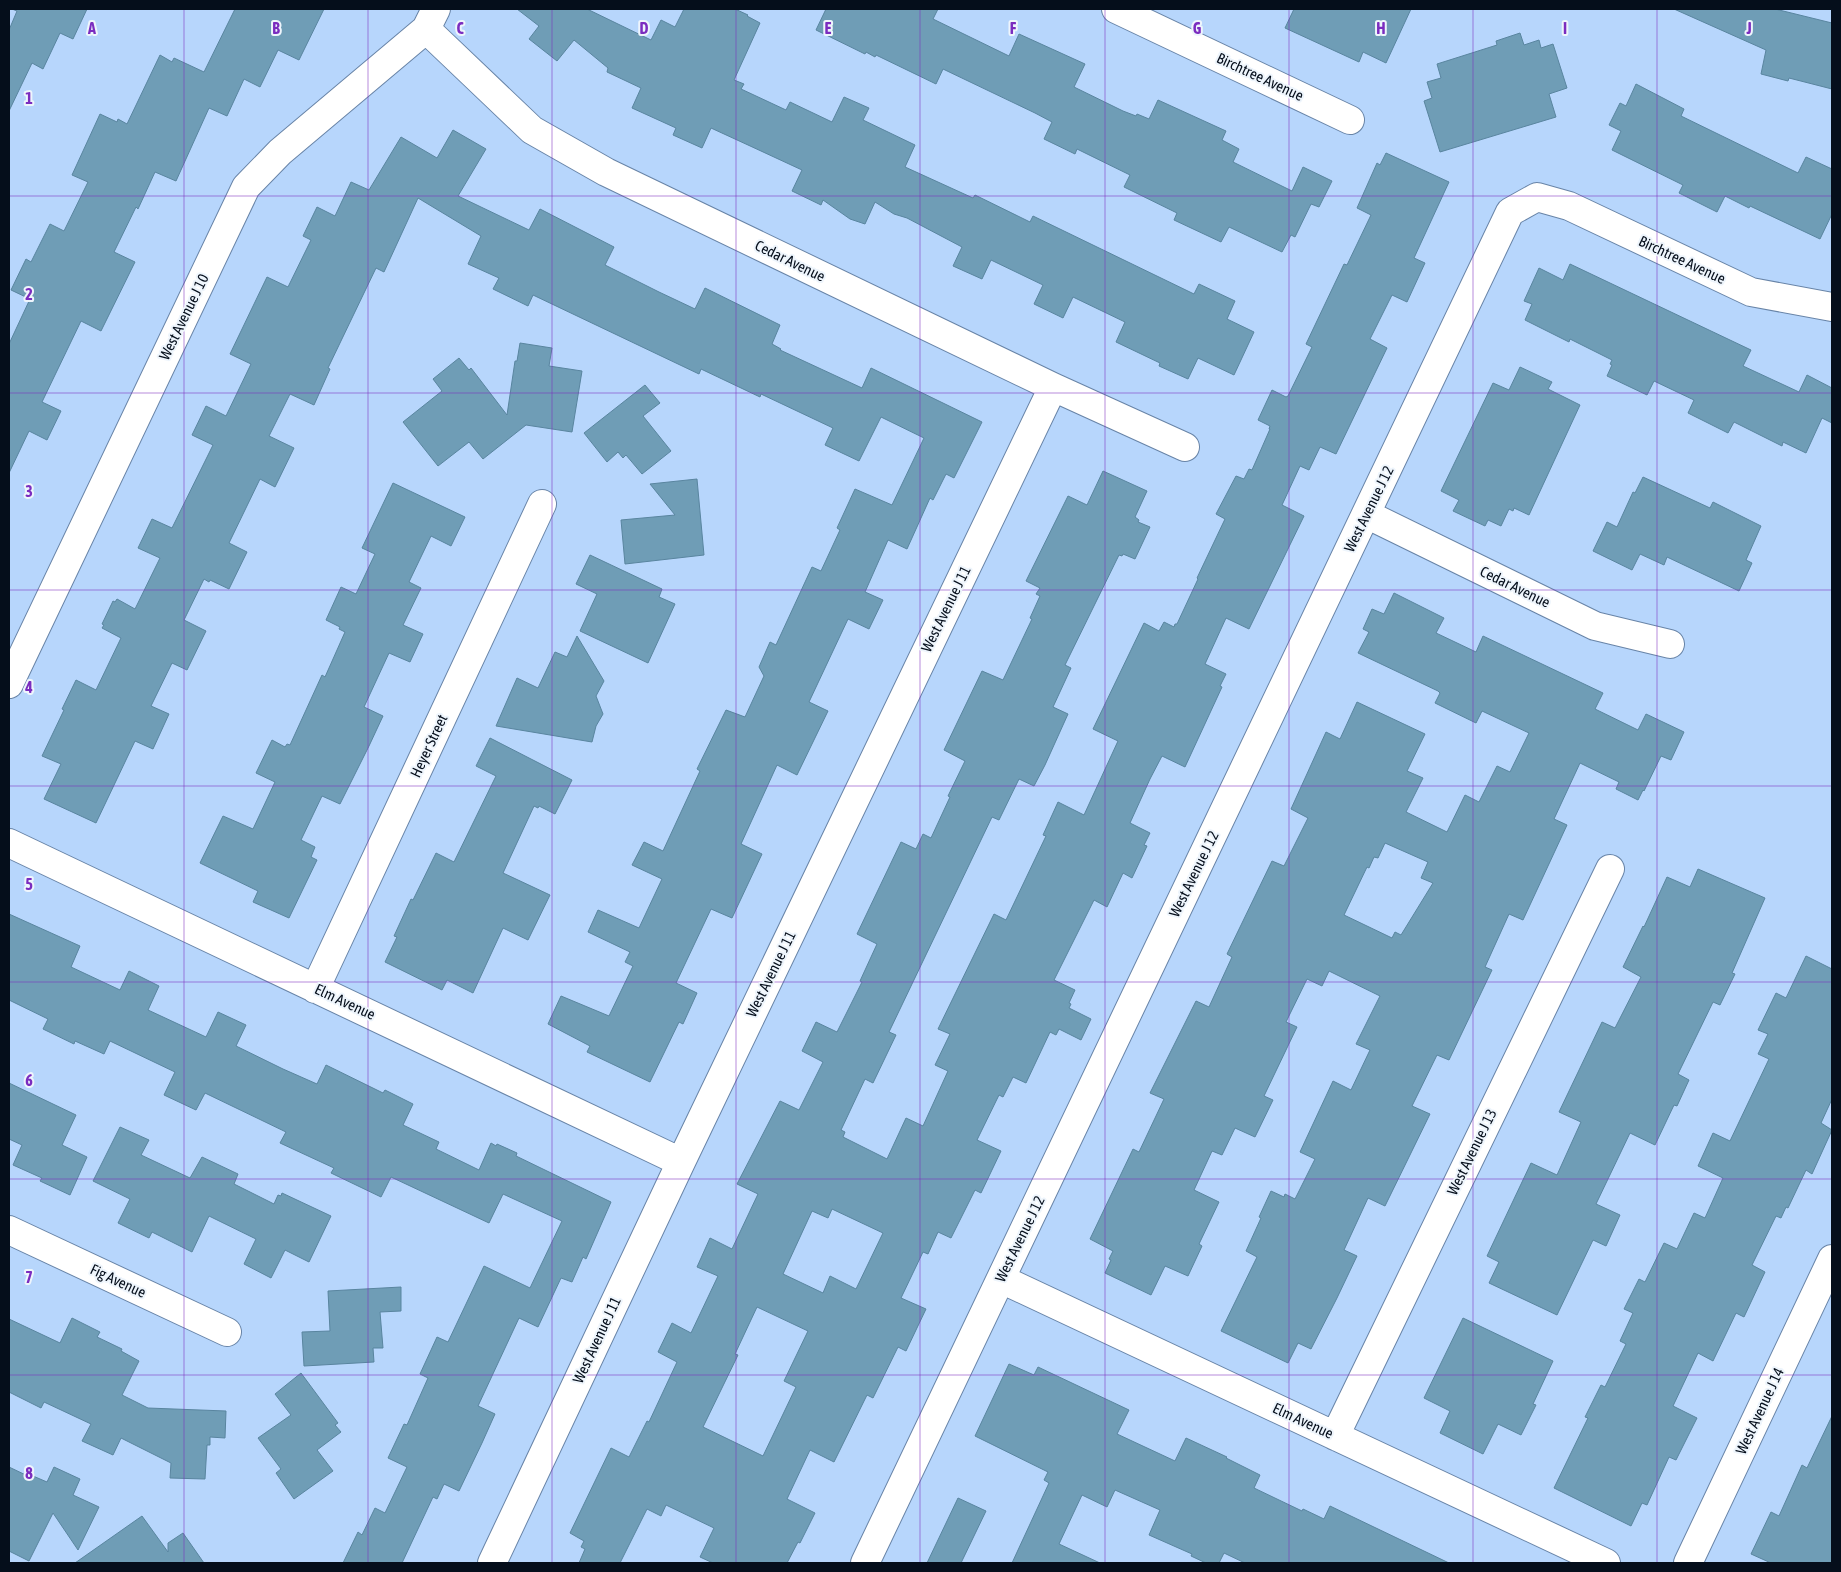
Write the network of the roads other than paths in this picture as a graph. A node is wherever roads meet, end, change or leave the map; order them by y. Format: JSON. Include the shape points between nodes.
{"nodes":[{"id":1,"x":1116,"y":9,"type":"edge"},
{"id":2,"x":431,"y":19,"type":"edge"},
{"id":3,"x":1350,"y":120,"type":"dead end"},
{"id":4,"x":1537,"y":198,"type":"joint"},
{"id":5,"x":1832,"y":307,"type":"edge"},
{"id":6,"x":1053,"y":387,"type":"junction"},
{"id":7,"x":1184,"y":448,"type":"dead end"},
{"id":8,"x":542,"y":504,"type":"dead end"},
{"id":9,"x":1366,"y":514,"type":"junction"},
{"id":10,"x":1670,"y":644,"type":"dead end"},
{"id":11,"x":9,"y":684,"type":"edge"},
{"id":12,"x":9,"y":843,"type":"edge"},
{"id":13,"x":1610,"y":869,"type":"dead end"},
{"id":14,"x":315,"y":988,"type":"junction"},
{"id":15,"x":680,"y":1162,"type":"junction"},
{"id":16,"x":9,"y":1230,"type":"edge"},
{"id":17,"x":1832,"y":1259,"type":"edge"},
{"id":18,"x":1001,"y":1279,"type":"junction"},
{"id":19,"x":227,"y":1332,"type":"dead end"},
{"id":20,"x":1334,"y":1436,"type":"junction"},
{"id":21,"x":492,"y":1563,"type":"edge"},
{"id":22,"x":865,"y":1563,"type":"edge"},
{"id":23,"x":1606,"y":1563,"type":"edge"},
{"id":24,"x":1688,"y":1563,"type":"edge"}],
"edges":[{"from":1,"to":3,"type":"street","name":"Birchtree Avenue"},
{"from":2,"to":6,"type":"street","name":"Cedar Avenue","via":[[540,135],[606,172]]},
{"from":2,"to":11,"type":"street","name":"West Avenue J 10","via":[[280,152],[246,187]]},
{"from":4,"to":5,"type":"street","name":"Birchtree Avenue","via":[[1569,206],[1751,292]]},
{"from":4,"to":9,"type":"street","name":"West Avenue J 12","via":[[1510,212]]},
{"from":6,"to":7,"type":"street","name":"Cedar Avenue"},
{"from":6,"to":15,"type":"street","name":"West Avenue J 11"},
{"from":8,"to":14,"type":"street","name":"Heyer Street"},
{"from":9,"to":10,"type":"street","name":"Cedar Avenue","via":[[1595,626]]},
{"from":9,"to":18,"type":"street","name":"West Avenue J 12"},
{"from":12,"to":14,"type":"street","name":"Elm Avenue"},
{"from":13,"to":20,"type":"street","name":"West Avenue J 13"},
{"from":14,"to":15,"type":"street","name":"Elm Avenue"},
{"from":15,"to":21,"type":"street","name":"West Avenue J 11"},
{"from":16,"to":19,"type":"street","name":"Fig Avenue"},
{"from":17,"to":24,"type":"street","name":"West Avenue J 14"},
{"from":18,"to":20,"type":"street","name":"Elm Avenue"},
{"from":18,"to":22,"type":"street","name":"West Avenue J 12"},
{"from":20,"to":23,"type":"street","name":"Elm Avenue"}]}
